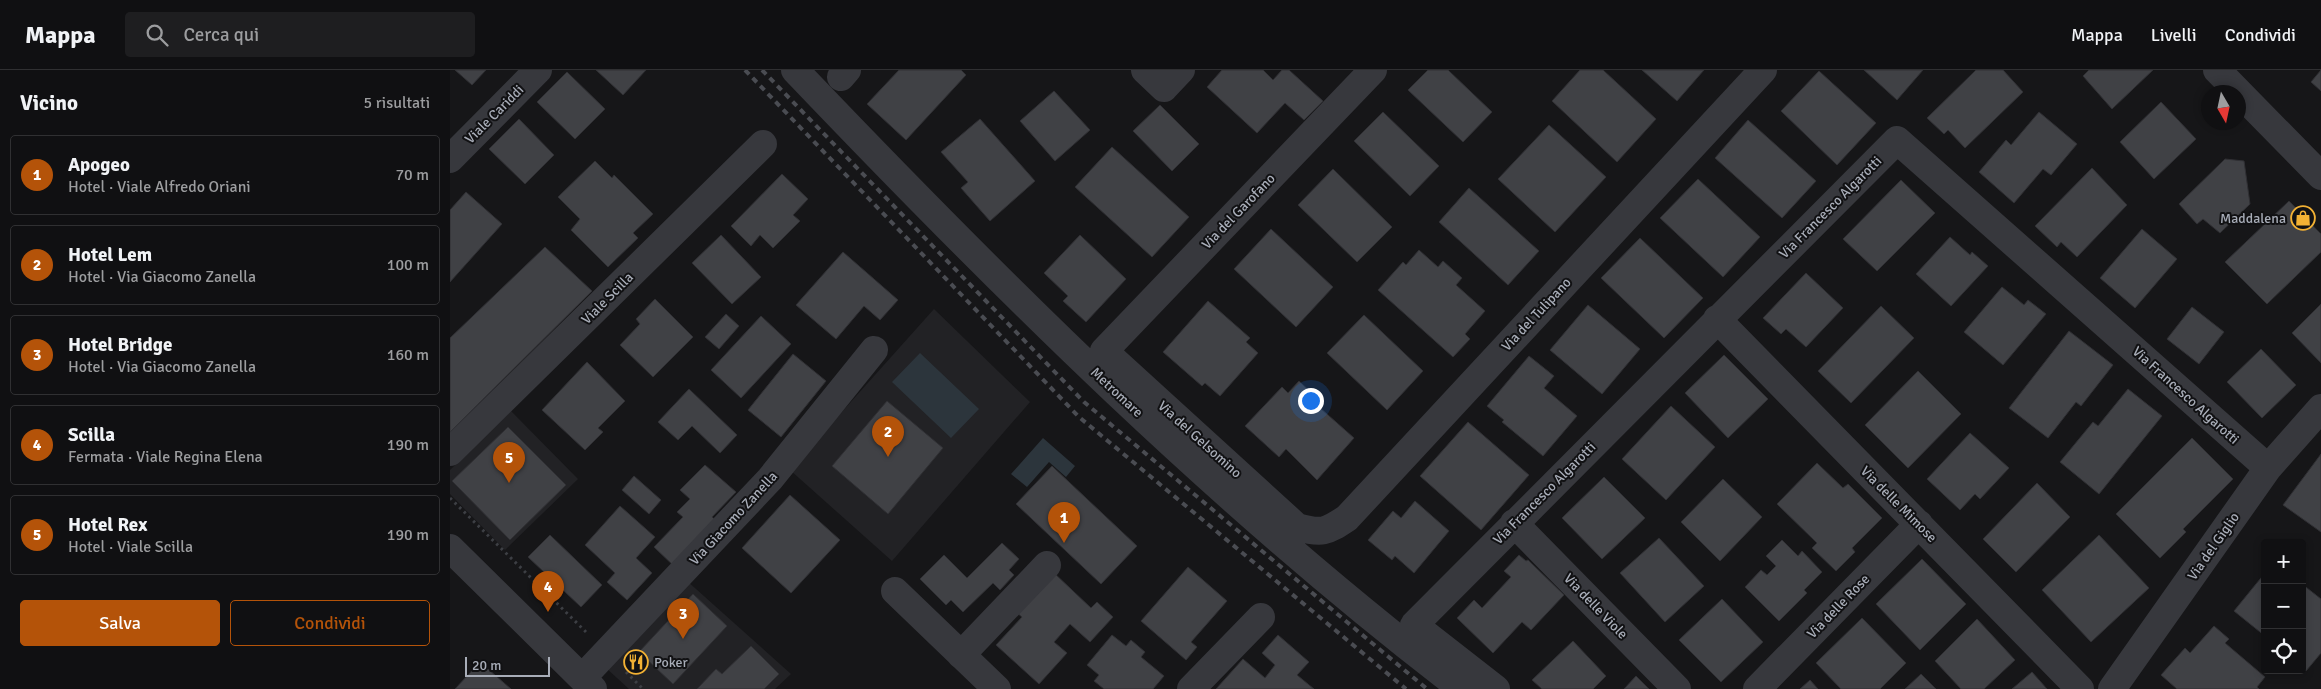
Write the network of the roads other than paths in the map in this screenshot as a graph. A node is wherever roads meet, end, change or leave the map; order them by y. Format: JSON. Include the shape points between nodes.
{"nodes":[{"id":1,"x":538,"y":70,"type":"edge"},
{"id":2,"x":795,"y":70,"type":"edge"},
{"id":3,"x":1145,"y":70,"type":"edge"},
{"id":4,"x":1373,"y":70,"type":"edge"},
{"id":5,"x":1763,"y":70,"type":"edge"},
{"id":6,"x":2217,"y":70,"type":"edge"},
{"id":7,"x":1173,"y":79,"type":"edge"},
{"id":8,"x":763,"y":144,"type":"dead end"},
{"id":9,"x":450,"y":159,"type":"edge"},
{"id":10,"x":2321,"y":176,"type":"edge"},
{"id":11,"x":1717,"y":319,"type":"junction"},
{"id":12,"x":874,"y":350,"type":"dead end"},
{"id":13,"x":1104,"y":351,"type":"joint"},
{"id":14,"x":2321,"y":408,"type":"edge"},
{"id":15,"x":450,"y":452,"type":"edge"},
{"id":16,"x":2268,"y":468,"type":"junction"},
{"id":17,"x":1514,"y":523,"type":"junction"},
{"id":18,"x":1919,"y":524,"type":"junction"},
{"id":19,"x":1298,"y":527,"type":"joint"},
{"id":20,"x":450,"y":548,"type":"edge"},
{"id":21,"x":1047,"y":565,"type":"dead end"},
{"id":22,"x":895,"y":591,"type":"dead end"},
{"id":23,"x":1261,"y":618,"type":"dead end"},
{"id":24,"x":961,"y":655,"type":"junction"},
{"id":25,"x":588,"y":684,"type":"edge"},
{"id":26,"x":997,"y":689,"type":"edge"},
{"id":27,"x":1191,"y":689,"type":"edge"},
{"id":28,"x":1462,"y":689,"type":"edge"},
{"id":29,"x":1496,"y":689,"type":"edge"},
{"id":30,"x":1677,"y":689,"type":"edge"},
{"id":31,"x":1757,"y":689,"type":"edge"},
{"id":32,"x":2080,"y":689,"type":"edge"},
{"id":33,"x":2112,"y":689,"type":"edge"}],
"edges":[{"from":1,"to":9,"type":"street","name":"Viale Cariddi"},
{"from":2,"to":28,"type":"street","name":"Metromare","via":[[1029,310],[1178,450],[1333,587]]},
{"from":3,"to":7,"type":"street"},
{"from":4,"to":13,"type":"street","name":"Via del Garofano"},
{"from":5,"to":19,"type":"street","name":"Via del Tulipano","via":[[1347,518],[1329,530],[1316,533]]},
{"from":6,"to":10,"type":"street"},
{"from":8,"to":15,"type":"street","name":"Viale Scilla"},
{"from":11,"to":16,"type":"street","name":"Via Francesco Algarotti","via":[[1897,140]]},
{"from":11,"to":17,"type":"street","name":"Via Francesco Algarotti"},
{"from":11,"to":18,"type":"street","name":"Via delle Mimose"},
{"from":12,"to":25,"type":"street","name":"Via Giacomo Zanella","via":[[770,479]]},
{"from":13,"to":19,"type":"street","name":"Via del Gelsomino"},
{"from":14,"to":16,"type":"street","name":"Via del Giglio"},
{"from":16,"to":33,"type":"street","name":"Via del Giglio"},
{"from":17,"to":29,"type":"street","name":"Via Francesco Algarotti","via":[[1414,625]]},
{"from":17,"to":30,"type":"street","name":"Via delle Viole"},
{"from":18,"to":31,"type":"street","name":"Via delle Rose"},
{"from":18,"to":32,"type":"street","name":"Via delle Mimose"},
{"from":20,"to":25,"type":"street"},
{"from":21,"to":24,"type":"street"},
{"from":22,"to":24,"type":"street"},
{"from":23,"to":27,"type":"street"},
{"from":24,"to":26,"type":"street"}]}
